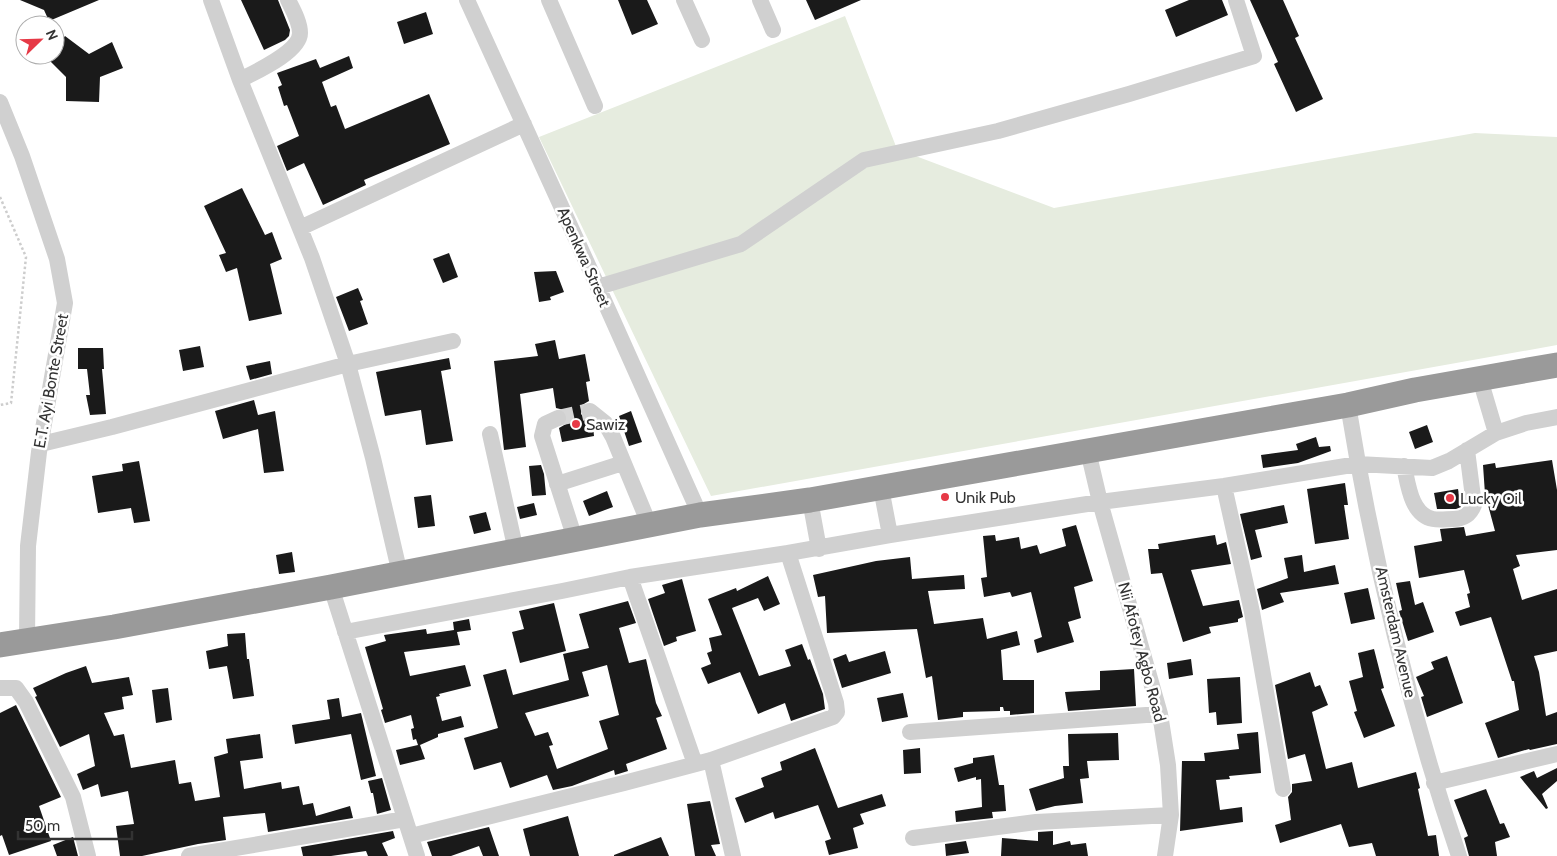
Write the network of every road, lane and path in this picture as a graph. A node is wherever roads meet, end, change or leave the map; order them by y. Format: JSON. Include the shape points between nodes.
{"nodes":[{"id":1,"x":211,"y":0,"type":"edge"},
{"id":2,"x":288,"y":0,"type":"edge"},
{"id":3,"x":466,"y":0,"type":"edge"},
{"id":4,"x":548,"y":0,"type":"edge"},
{"id":5,"x":684,"y":0,"type":"edge"},
{"id":6,"x":760,"y":0,"type":"edge"},
{"id":7,"x":1236,"y":0,"type":"edge"},
{"id":8,"x":773,"y":30,"type":"dead end"},
{"id":9,"x":702,"y":40,"type":"dead end"},
{"id":10,"x":240,"y":80,"type":"junction"},
{"id":11,"x":0,"y":102,"type":"edge"},
{"id":12,"x":595,"y":106,"type":"dead end"},
{"id":13,"x":524,"y":124,"type":"junction"},
{"id":14,"x":0,"y":197,"type":"edge"},
{"id":15,"x":300,"y":228,"type":"junction"},
{"id":16,"x":598,"y":286,"type":"junction"},
{"id":17,"x":453,"y":342,"type":"dead end"},
{"id":18,"x":348,"y":364,"type":"junction"},
{"id":19,"x":1557,"y":365,"type":"edge"},
{"id":20,"x":1480,"y":379,"type":"junction"},
{"id":21,"x":0,"y":405,"type":"edge"},
{"id":22,"x":1348,"y":405,"type":"junction"},
{"id":23,"x":590,"y":411,"type":"dead end"},
{"id":24,"x":1557,"y":417,"type":"edge"},
{"id":25,"x":558,"y":418,"type":"tunnel mouth"},
{"id":26,"x":1496,"y":433,"type":"junction"},
{"id":27,"x":490,"y":434,"type":"dead end"},
{"id":28,"x":41,"y":444,"type":"junction"},
{"id":29,"x":1467,"y":450,"type":"junction"},
{"id":30,"x":1088,"y":451,"type":"junction"},
{"id":31,"x":624,"y":463,"type":"junction"},
{"id":32,"x":1358,"y":464,"type":"junction"},
{"id":33,"x":1404,"y":466,"type":"junction"},
{"id":34,"x":557,"y":484,"type":"junction"},
{"id":35,"x":1224,"y":486,"type":"junction"},
{"id":36,"x":880,"y":488,"type":"junction"},
{"id":37,"x":810,"y":500,"type":"junction"},
{"id":38,"x":1100,"y":502,"type":"junction"},
{"id":39,"x":700,"y":515,"type":"junction"},
{"id":40,"x":649,"y":524,"type":"junction"},
{"id":41,"x":890,"y":535,"type":"junction"},
{"id":42,"x":575,"y":539,"type":"junction"},
{"id":43,"x":819,"y":548,"type":"junction"},
{"id":44,"x":516,"y":551,"type":"junction"},
{"id":45,"x":788,"y":553,"type":"junction"},
{"id":46,"x":400,"y":574,"type":"junction"},
{"id":47,"x":630,"y":576,"type":"junction"},
{"id":48,"x":331,"y":587,"type":"junction"},
{"id":49,"x":345,"y":632,"type":"junction"},
{"id":50,"x":27,"y":640,"type":"junction"},
{"id":51,"x":0,"y":645,"type":"edge"},
{"id":52,"x":0,"y":688,"type":"edge"},
{"id":53,"x":1160,"y":714,"type":"junction"},
{"id":54,"x":910,"y":732,"type":"dead end"},
{"id":55,"x":1557,"y":754,"type":"edge"},
{"id":56,"x":703,"y":762,"type":"junction"},
{"id":57,"x":1434,"y":782,"type":"junction"},
{"id":58,"x":1283,"y":789,"type":"dead end"},
{"id":59,"x":1171,"y":815,"type":"junction"},
{"id":60,"x":406,"y":819,"type":"junction"},
{"id":61,"x":411,"y":836,"type":"junction"},
{"id":62,"x":913,"y":838,"type":"dead end"},
{"id":63,"x":88,"y":856,"type":"edge"},
{"id":64,"x":189,"y":856,"type":"edge"},
{"id":65,"x":417,"y":856,"type":"edge"},
{"id":66,"x":733,"y":856,"type":"edge"},
{"id":67,"x":1165,"y":856,"type":"edge"},
{"id":68,"x":1459,"y":856,"type":"edge"}],
"edges":[{"from":1,"to":10,"type":"street"},
{"from":2,"to":10,"type":"street","via":[[300,35],[295,46]]},
{"from":3,"to":13,"type":"street","name":"Apenkwa Street"},
{"from":4,"to":12,"type":"street"},
{"from":5,"to":9,"type":"street"},
{"from":6,"to":8,"type":"street"},
{"from":7,"to":16,"type":"street","via":[[1254,56],[998,130],[864,160],[741,244]]},
{"from":10,"to":15,"type":"street"},
{"from":11,"to":28,"type":"street","name":"E.T. Ayi Bonte Street","via":[[57,259],[65,303]]},
{"from":13,"to":15,"type":"street"},
{"from":13,"to":16,"type":"street","name":"Apenkwa Street"},
{"from":14,"to":21,"type":"path","via":[[26,257],[11,403]]},
{"from":15,"to":18,"type":"street"},
{"from":16,"to":39,"type":"street","name":"Apenkwa Street"},
{"from":17,"to":18,"type":"street"},
{"from":18,"to":28,"type":"street"},
{"from":18,"to":46,"type":"street"},
{"from":19,"to":20,"type":"highway"},
{"from":20,"to":22,"type":"highway"},
{"from":20,"to":26,"type":"street"},
{"from":22,"to":30,"type":"highway"},
{"from":22,"to":32,"type":"street","name":"Amsterdam Avenue"},
{"from":23,"to":31,"type":"street","via":[[605,423]]},
{"from":24,"to":26,"type":"street"},
{"from":25,"to":34,"type":"street","via":[[545,424],[542,436]]},
{"from":26,"to":29,"type":"street"},
{"from":27,"to":44,"type":"street"},
{"from":28,"to":50,"type":"street","name":"E.T. Ayi Bonte Street","via":[[28,546]]},
{"from":29,"to":33,"type":"street","via":[[1432,468]]},
{"from":29,"to":33,"type":"street","via":[[1474,506],[1471,514],[1460,519],[1432,519],[1421,514],[1413,500]]},
{"from":30,"to":36,"type":"highway"},
{"from":30,"to":38,"type":"street","name":"Nii Afotey Agbo Road"},
{"from":31,"to":34,"type":"street"},
{"from":31,"to":40,"type":"street"},
{"from":32,"to":33,"type":"street"},
{"from":32,"to":35,"type":"street"},
{"from":32,"to":57,"type":"street","name":"Amsterdam Avenue","via":[[1405,678]]},
{"from":34,"to":42,"type":"street"},
{"from":35,"to":38,"type":"street"},
{"from":35,"to":58,"type":"street","via":[[1252,612]]},
{"from":36,"to":37,"type":"highway"},
{"from":36,"to":41,"type":"street"},
{"from":37,"to":39,"type":"highway"},
{"from":37,"to":43,"type":"street"},
{"from":38,"to":41,"type":"street"},
{"from":38,"to":53,"type":"street","name":"Nii Afotey Agbo Road"},
{"from":39,"to":40,"type":"highway"},
{"from":40,"to":42,"type":"highway"},
{"from":41,"to":43,"type":"street"},
{"from":42,"to":44,"type":"highway"},
{"from":43,"to":45,"type":"street"},
{"from":44,"to":46,"type":"highway"},
{"from":45,"to":47,"type":"street"},
{"from":45,"to":56,"type":"street","via":[[837,712],[833,717]]},
{"from":46,"to":48,"type":"highway"},
{"from":47,"to":49,"type":"street"},
{"from":47,"to":56,"type":"street"},
{"from":48,"to":49,"type":"street"},
{"from":48,"to":50,"type":"highway"},
{"from":49,"to":60,"type":"street"},
{"from":50,"to":51,"type":"highway"},
{"from":52,"to":63,"type":"street","via":[[16,688],[26,702],[72,797]]},
{"from":53,"to":54,"type":"street"},
{"from":53,"to":59,"type":"street","name":"Nii Afotey Agbo Road"},
{"from":55,"to":57,"type":"street"},
{"from":56,"to":61,"type":"street"},
{"from":56,"to":66,"type":"street"},
{"from":57,"to":68,"type":"street","name":"Amsterdam Avenue"},
{"from":59,"to":62,"type":"street","via":[[1036,822]]},
{"from":59,"to":67,"type":"street","name":"Nii Afotey Agbo Road"},
{"from":60,"to":61,"type":"street"},
{"from":60,"to":64,"type":"street"},
{"from":61,"to":65,"type":"street"}]}
